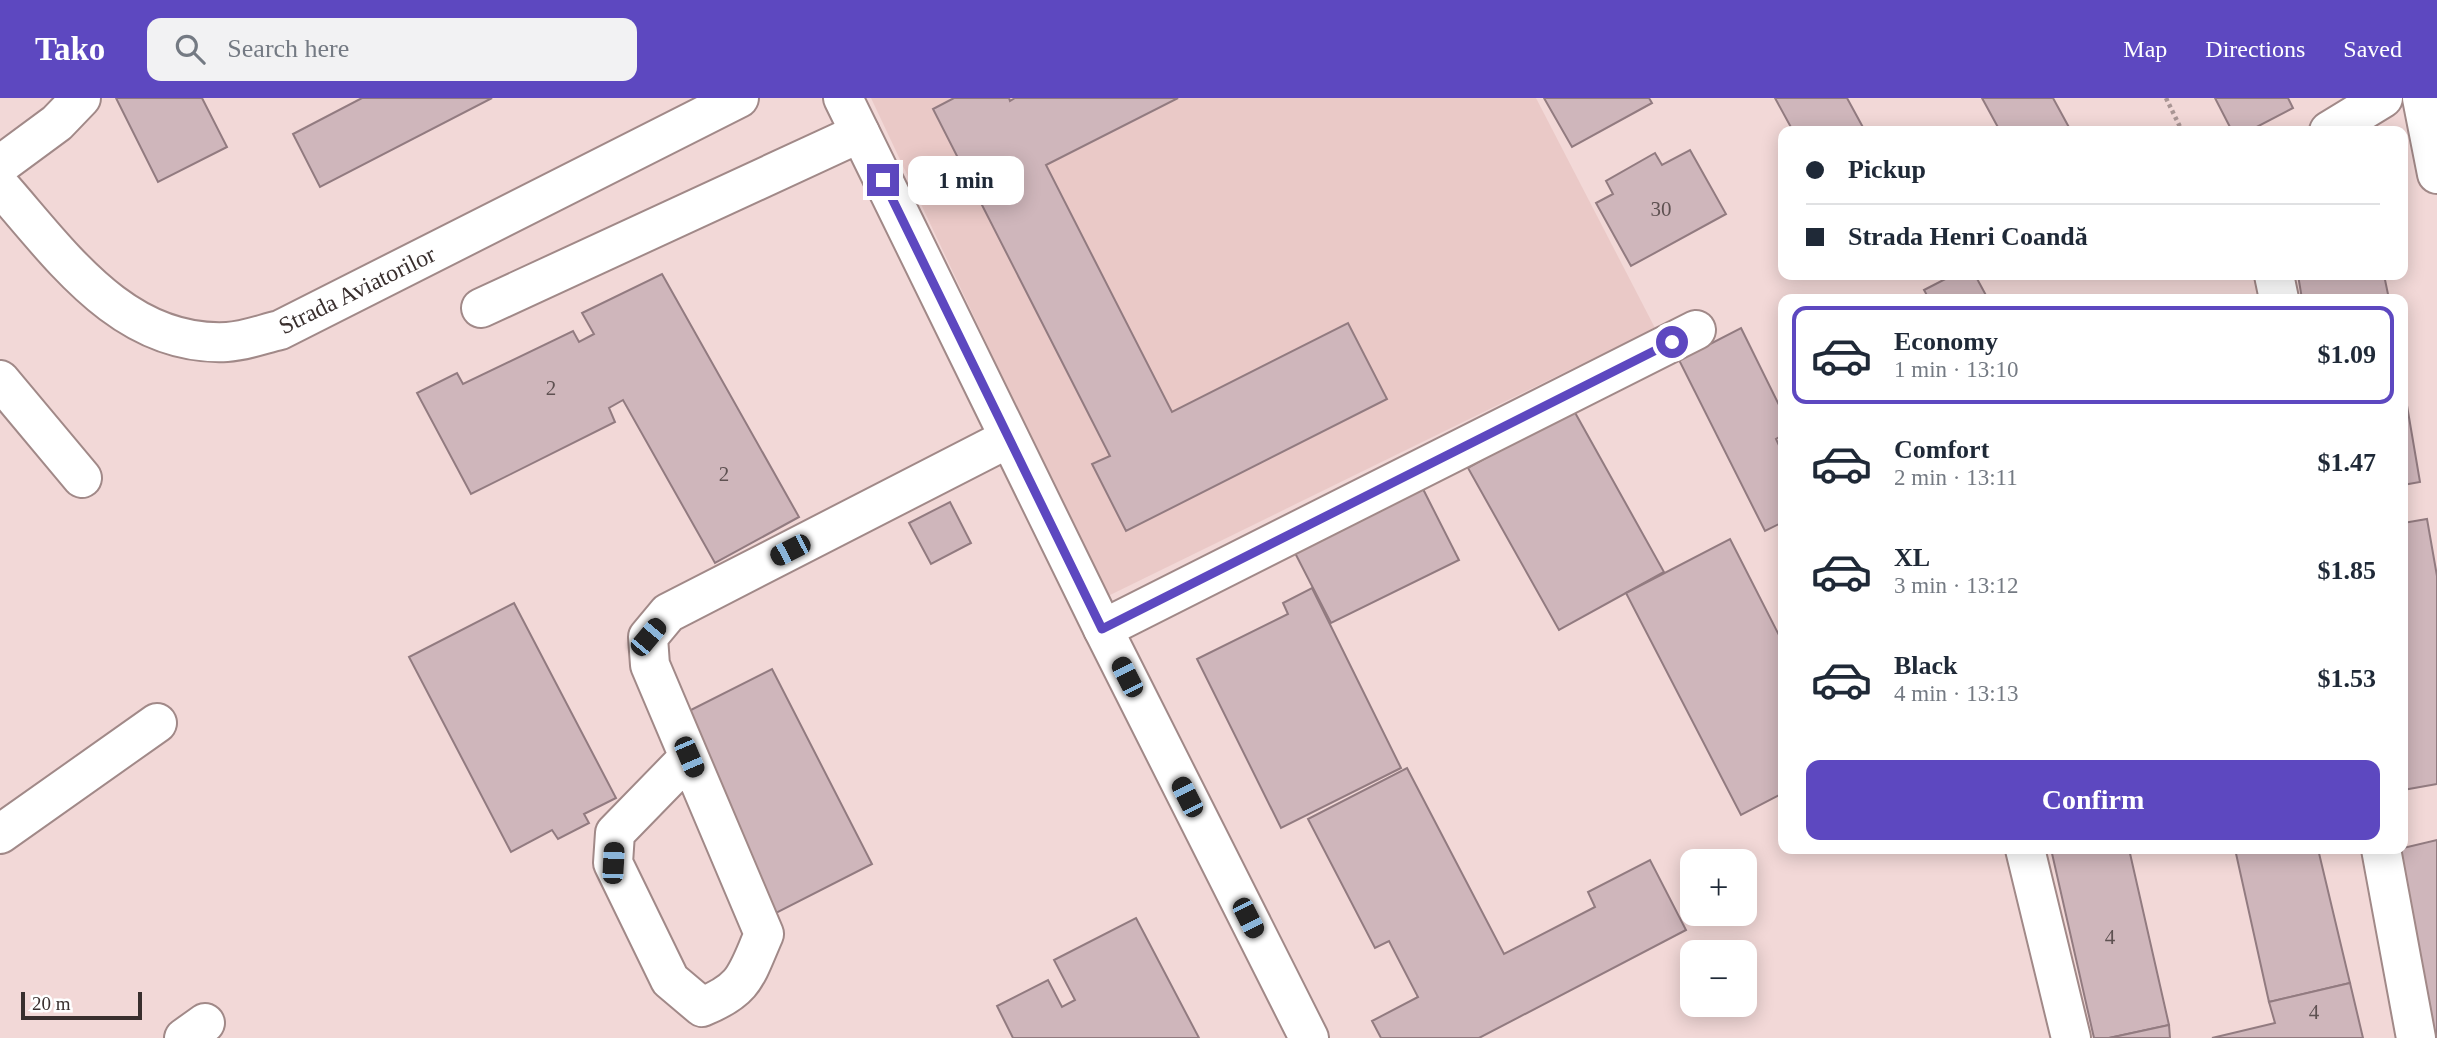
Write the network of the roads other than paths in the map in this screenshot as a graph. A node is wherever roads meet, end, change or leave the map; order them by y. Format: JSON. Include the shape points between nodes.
{"nodes":[{"id":1,"x":80,"y":98,"type":"edge"},
{"id":2,"x":739,"y":98,"type":"edge"},
{"id":3,"x":843,"y":98,"type":"edge"},
{"id":4,"x":2383,"y":98,"type":"edge"},
{"id":5,"x":2423,"y":98,"type":"edge"},
{"id":6,"x":2337,"y":126,"type":"edge"},
{"id":7,"x":860,"y":133,"type":"junction"},
{"id":8,"x":0,"y":165,"type":"edge"},
{"id":9,"x":2437,"y":174,"type":"edge"},
{"id":10,"x":0,"y":186,"type":"edge"},
{"id":11,"x":481,"y":308,"type":"dead end"},
{"id":12,"x":1696,"y":330,"type":"dead end"},
{"id":13,"x":0,"y":380,"type":"edge"},
{"id":14,"x":1009,"y":438,"type":"junction"},
{"id":15,"x":82,"y":478,"type":"dead end"},
{"id":16,"x":1102,"y":629,"type":"junction"},
{"id":17,"x":157,"y":723,"type":"dead end"},
{"id":18,"x":689,"y":757,"type":"junction"},
{"id":19,"x":0,"y":834,"type":"edge"},
{"id":20,"x":2026,"y":854,"type":"edge"},
{"id":21,"x":2382,"y":854,"type":"edge"},
{"id":22,"x":1309,"y":1038,"type":"edge"},
{"id":23,"x":2071,"y":1038,"type":"edge"},
{"id":24,"x":2416,"y":1038,"type":"edge"}],
"edges":[{"from":1,"to":8,"type":"street","via":[[57,123]]},
{"from":2,"to":10,"type":"street","name":"Strada Aviatorilor","via":[[280,330],[228,342],[184,338],[129,318],[85,283]]},
{"from":3,"to":7,"type":"street"},
{"from":4,"to":6,"type":"street"},
{"from":5,"to":9,"type":"street"},
{"from":7,"to":11,"type":"street"},
{"from":7,"to":14,"type":"street"},
{"from":12,"to":16,"type":"street"},
{"from":13,"to":15,"type":"street"},
{"from":14,"to":16,"type":"street"},
{"from":14,"to":18,"type":"street","via":[[668,613],[648,637],[650,665]]},
{"from":16,"to":22,"type":"street"},
{"from":17,"to":19,"type":"street"},
{"from":18,"to":18,"type":"street","via":[[615,833],[613,863],[670,981],[702,1007],[731,995],[748,972],[764,934]]},
{"from":20,"to":23,"type":"street"},
{"from":21,"to":24,"type":"street"}]}
